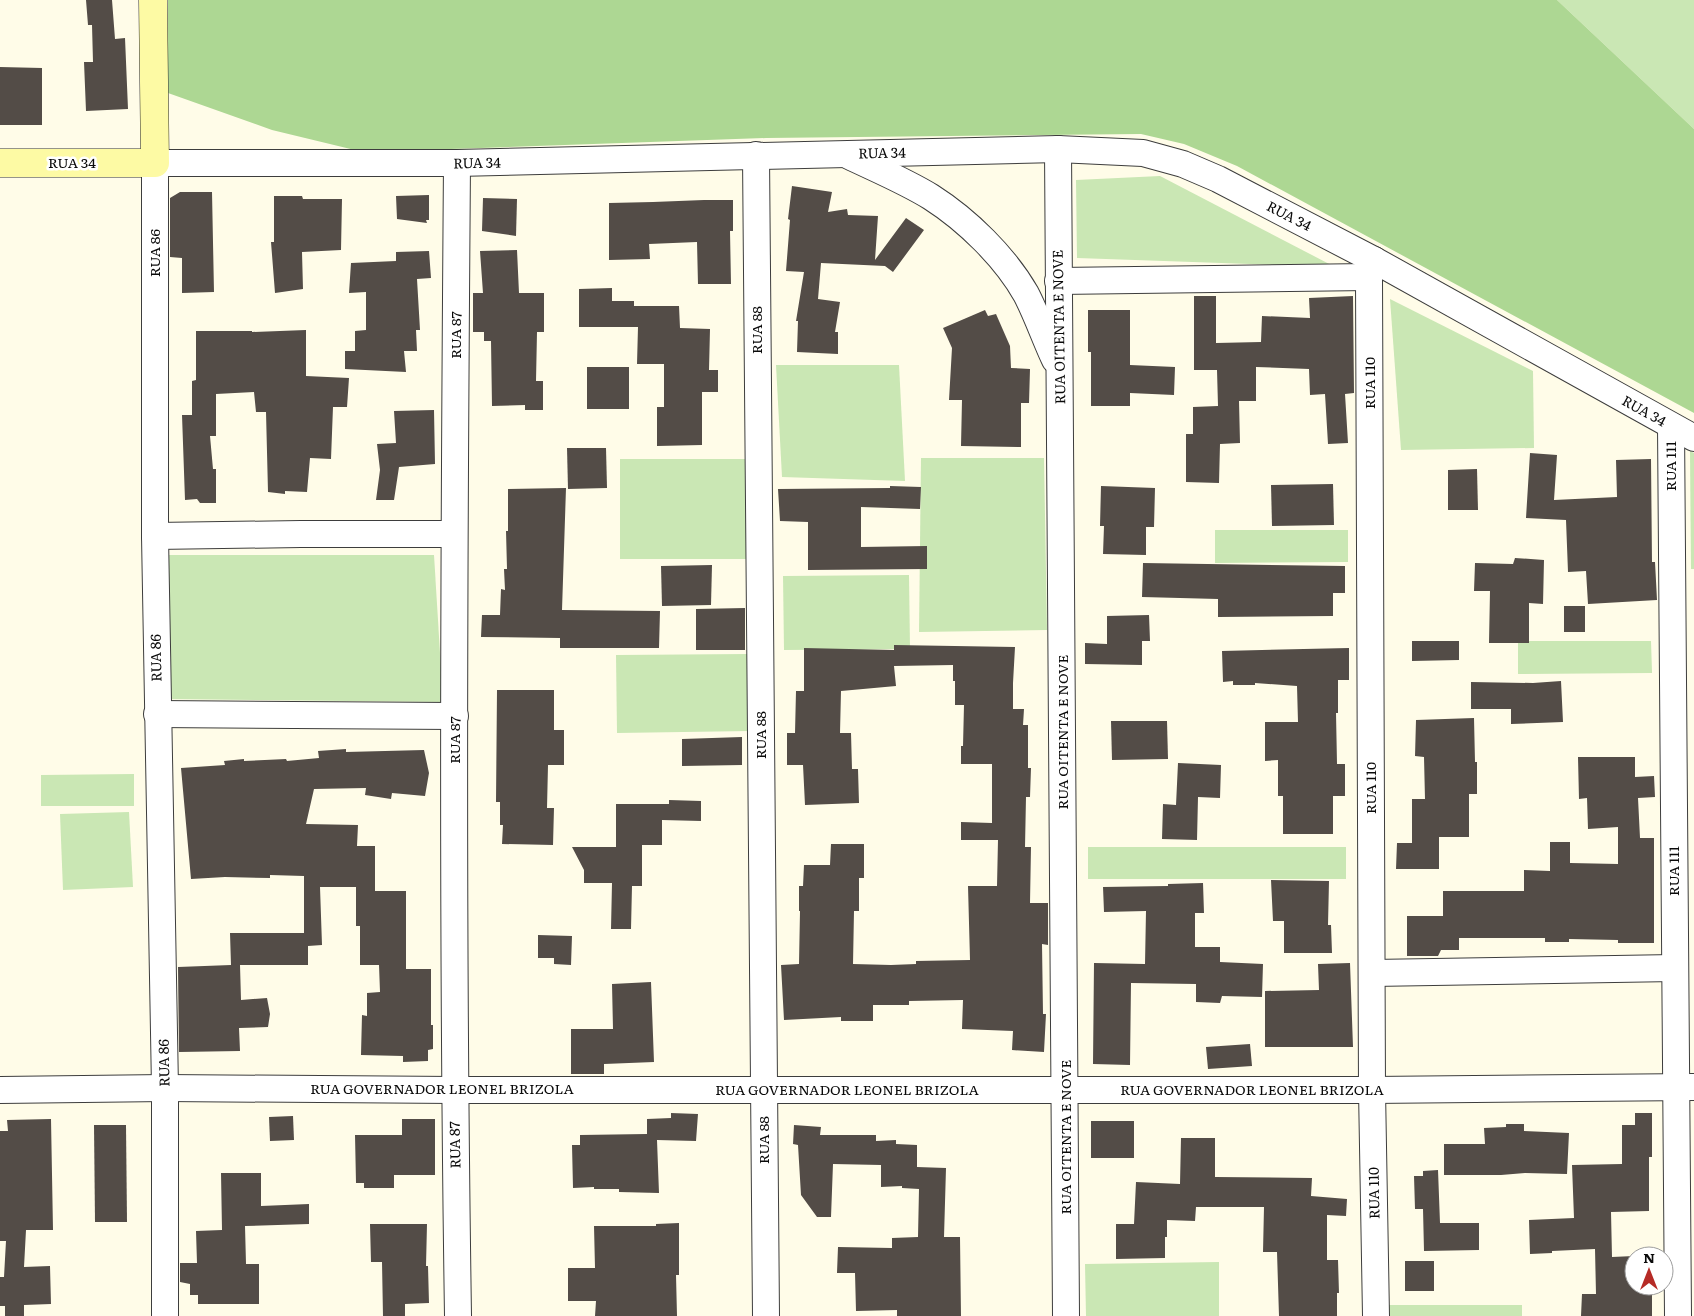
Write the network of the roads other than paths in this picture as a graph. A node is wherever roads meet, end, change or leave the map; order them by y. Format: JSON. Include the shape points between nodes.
{"nodes":[{"id":1,"x":153,"y":0,"type":"edge"},
{"id":2,"x":1058,"y":149,"type":"junction"},
{"id":3,"x":844,"y":154,"type":"junction"},
{"id":4,"x":756,"y":155,"type":"junction"},
{"id":5,"x":0,"y":163,"type":"edge"},
{"id":6,"x":155,"y":163,"type":"junction"},
{"id":7,"x":457,"y":163,"type":"junction"},
{"id":8,"x":1371,"y":268,"type":"junction"},
{"id":9,"x":1058,"y":281,"type":"junction"},
{"id":10,"x":1060,"y":372,"type":"junction"},
{"id":11,"x":1671,"y":426,"type":"junction"},
{"id":12,"x":1694,"y":438,"type":"edge"},
{"id":13,"x":454,"y":534,"type":"junction"},
{"id":14,"x":155,"y":536,"type":"junction"},
{"id":15,"x":1683,"y":593,"type":"edge"},
{"id":16,"x":157,"y":714,"type":"junction"},
{"id":17,"x":455,"y":716,"type":"junction"},
{"id":18,"x":1675,"y":968,"type":"junction"},
{"id":19,"x":1372,"y":973,"type":"junction"},
{"id":20,"x":1686,"y":1087,"type":"edge"},
{"id":21,"x":165,"y":1088,"type":"junction"},
{"id":22,"x":0,"y":1090,"type":"edge"},
{"id":23,"x":454,"y":1090,"type":"junction"},
{"id":24,"x":764,"y":1090,"type":"junction"},
{"id":25,"x":1066,"y":1090,"type":"junction"},
{"id":26,"x":1372,"y":1090,"type":"junction"},
{"id":27,"x":166,"y":1316,"type":"edge"},
{"id":28,"x":458,"y":1316,"type":"edge"},
{"id":29,"x":766,"y":1316,"type":"edge"},
{"id":30,"x":1066,"y":1316,"type":"edge"},
{"id":31,"x":1376,"y":1316,"type":"edge"},
{"id":32,"x":1678,"y":1316,"type":"edge"}],
"edges":[{"from":1,"to":6,"type":"street","name":"RUA 86"},
{"from":2,"to":3,"type":"street","name":"RUA 34"},
{"from":2,"to":8,"type":"street","name":"RUA 34","via":[[1143,153],[1183,164],[1218,180]]},
{"from":2,"to":9,"type":"street","name":"RUA OITENTA E NOVE"},
{"from":3,"to":4,"type":"street","name":"RUA 34"},
{"from":3,"to":10,"type":"street","via":[[931,197],[961,219],[997,254],[1026,294]]},
{"from":4,"to":7,"type":"street","name":"RUA 34"},
{"from":4,"to":24,"type":"street","name":"RUA 88"},
{"from":5,"to":6,"type":"street","name":"RUA 34"},
{"from":6,"to":7,"type":"street","name":"RUA 34"},
{"from":6,"to":14,"type":"street","name":"RUA 86"},
{"from":7,"to":13,"type":"street","name":"RUA 87"},
{"from":8,"to":9,"type":"street"},
{"from":8,"to":11,"type":"street","name":"RUA 34"},
{"from":8,"to":19,"type":"street","name":"RUA 110"},
{"from":9,"to":10,"type":"street","name":"RUA OITENTA E NOVE"},
{"from":10,"to":25,"type":"street","name":"RUA OITENTA E NOVE"},
{"from":11,"to":12,"type":"street","name":"RUA 34"},
{"from":11,"to":15,"type":"street","name":"RUA 111"},
{"from":13,"to":14,"type":"street"},
{"from":13,"to":17,"type":"street","name":"RUA 87"},
{"from":14,"to":16,"type":"street","name":"RUA 86"},
{"from":15,"to":18,"type":"street","name":"RUA 111"},
{"from":16,"to":17,"type":"street"},
{"from":16,"to":21,"type":"street","name":"RUA 86"},
{"from":17,"to":23,"type":"street","name":"RUA 87"},
{"from":18,"to":19,"type":"street"},
{"from":18,"to":20,"type":"street","name":"RUA 111"},
{"from":19,"to":26,"type":"street","name":"RUA 110"},
{"from":20,"to":26,"type":"street","name":"RUA GOVERNADOR LEONEL BRIZOLA"},
{"from":20,"to":32,"type":"street","name":"RUA 111"},
{"from":21,"to":22,"type":"street","name":"RUA GOVERNADOR LEONEL BRIZOLA"},
{"from":21,"to":23,"type":"street","name":"RUA GOVERNADOR LEONEL BRIZOLA"},
{"from":21,"to":27,"type":"street","name":"RUA 86"},
{"from":23,"to":24,"type":"street","name":"RUA GOVERNADOR LEONEL BRIZOLA"},
{"from":23,"to":28,"type":"street","name":"RUA 87"},
{"from":24,"to":25,"type":"street","name":"RUA GOVERNADOR LEONEL BRIZOLA"},
{"from":24,"to":29,"type":"street","name":"RUA 88"},
{"from":25,"to":26,"type":"street","name":"RUA GOVERNADOR LEONEL BRIZOLA"},
{"from":25,"to":30,"type":"street","name":"RUA OITENTA E NOVE"},
{"from":26,"to":31,"type":"street","name":"RUA 110"}]}
